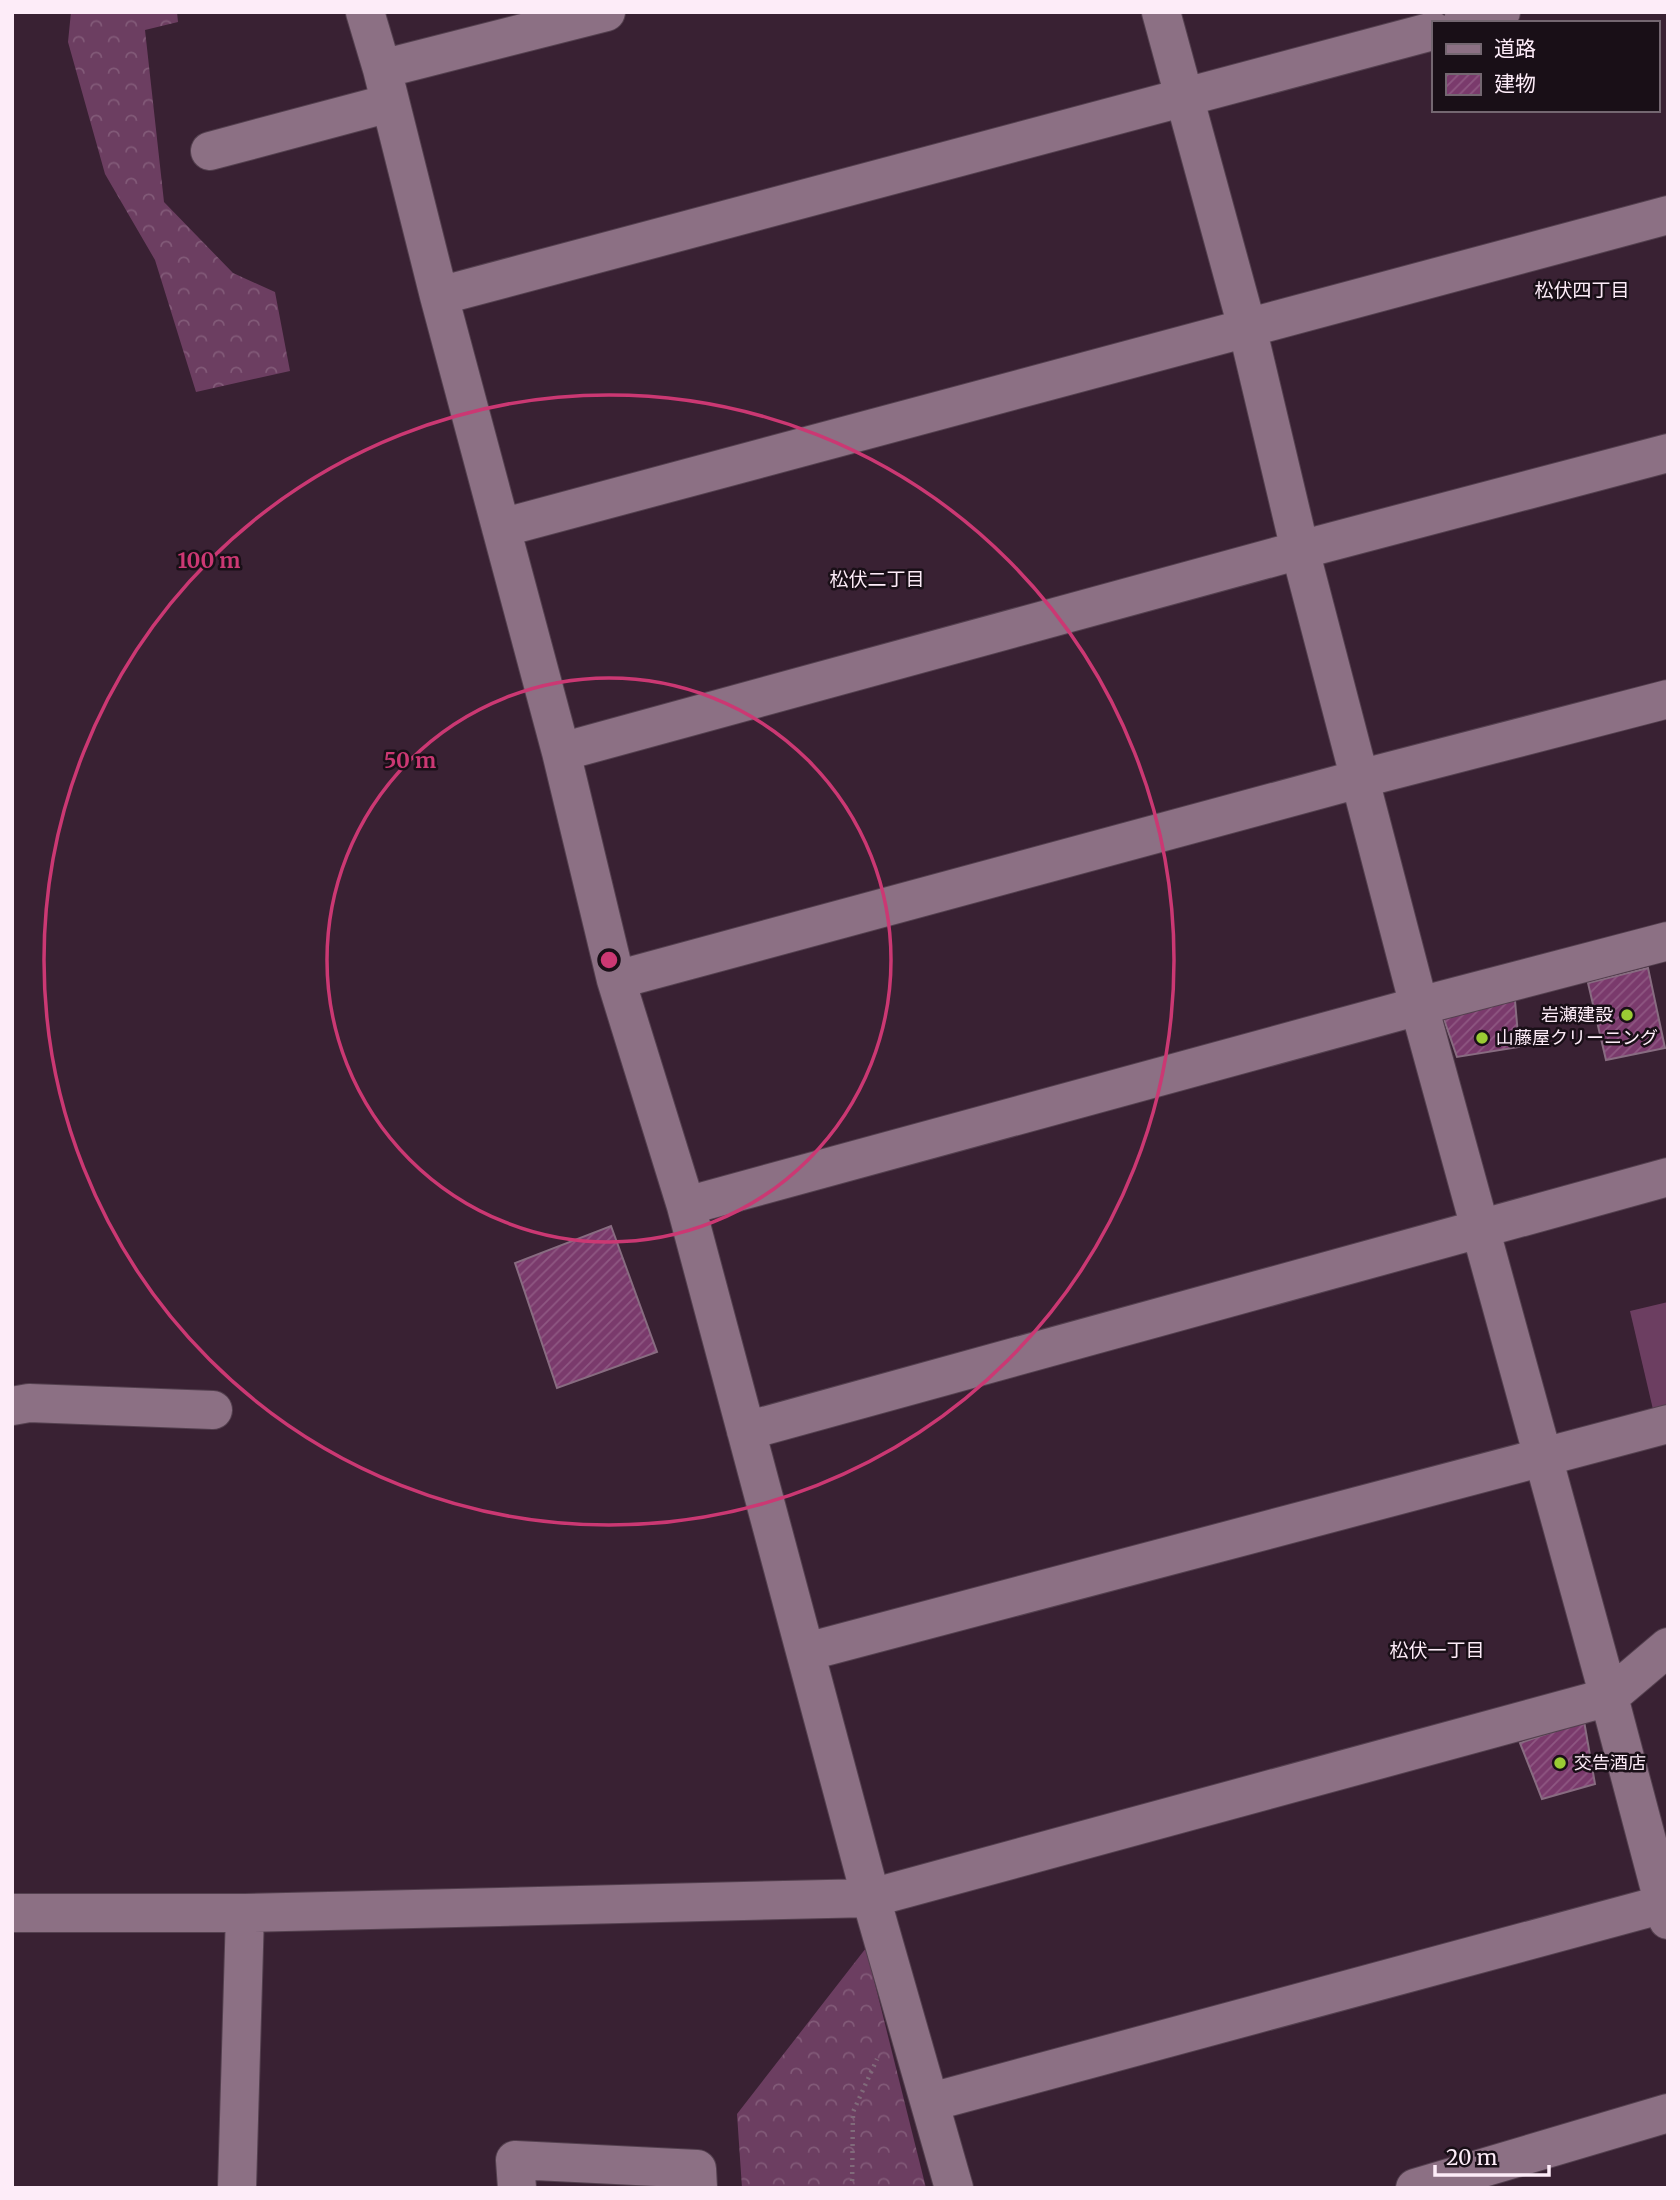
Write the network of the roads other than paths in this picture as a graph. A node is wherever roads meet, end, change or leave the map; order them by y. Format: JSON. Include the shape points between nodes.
{"nodes":[{"id":1,"x":365,"y":12,"type":"edge"},
{"id":2,"x":606,"y":12,"type":"edge"},
{"id":3,"x":1161,"y":12,"type":"edge"},
{"id":4,"x":1501,"y":12,"type":"edge"},
{"id":5,"x":1469,"y":21,"type":"edge"},
{"id":6,"x":1432,"y":31,"type":"edge"},
{"id":7,"x":386,"y":86,"type":"junction"},
{"id":8,"x":1184,"y":99,"type":"junction"},
{"id":9,"x":210,"y":151,"type":"dead end"},
{"id":10,"x":1668,"y":215,"type":"edge"},
{"id":11,"x":439,"y":296,"type":"junction"},
{"id":12,"x":1247,"y":327,"type":"junction"},
{"id":13,"x":1668,"y":453,"type":"edge"},
{"id":14,"x":501,"y":528,"type":"junction"},
{"id":15,"x":1300,"y":550,"type":"junction"},
{"id":16,"x":1668,"y":699,"type":"edge"},
{"id":17,"x":561,"y":752,"type":"junction"},
{"id":18,"x":1359,"y":779,"type":"junction"},
{"id":19,"x":1668,"y":940,"type":"edge"},
{"id":20,"x":616,"y":980,"type":"junction"},
{"id":21,"x":1419,"y":1006,"type":"junction"},
{"id":22,"x":1668,"y":1177,"type":"edge"},
{"id":23,"x":686,"y":1206,"type":"junction"},
{"id":24,"x":1479,"y":1230,"type":"junction"},
{"id":25,"x":12,"y":1406,"type":"edge"},
{"id":26,"x":214,"y":1410,"type":"dead end"},
{"id":27,"x":1668,"y":1424,"type":"edge"},
{"id":28,"x":746,"y":1431,"type":"junction"},
{"id":29,"x":1542,"y":1456,"type":"junction"},
{"id":30,"x":1668,"y":1647,"type":"edge"},
{"id":31,"x":806,"y":1652,"type":"junction"},
{"id":32,"x":1609,"y":1697,"type":"junction"},
{"id":33,"x":871,"y":1898,"type":"junction"},
{"id":34,"x":1666,"y":1908,"type":"edge"},
{"id":35,"x":12,"y":1913,"type":"edge"},
{"id":36,"x":245,"y":1913,"type":"junction"},
{"id":37,"x":930,"y":2102,"type":"junction"},
{"id":38,"x":1668,"y":2113,"type":"edge"},
{"id":39,"x":237,"y":2188,"type":"edge"},
{"id":40,"x":517,"y":2188,"type":"edge"},
{"id":41,"x":698,"y":2188,"type":"edge"},
{"id":42,"x":954,"y":2188,"type":"edge"},
{"id":43,"x":1415,"y":2188,"type":"edge"}],
"edges":[{"from":1,"to":7,"type":"street"},
{"from":2,"to":7,"type":"street"},
{"from":3,"to":8,"type":"street"},
{"from":4,"to":5,"type":"street"},
{"from":6,"to":8,"type":"street"},
{"from":7,"to":9,"type":"street"},
{"from":7,"to":11,"type":"street"},
{"from":8,"to":11,"type":"street"},
{"from":8,"to":12,"type":"street"},
{"from":10,"to":12,"type":"street"},
{"from":11,"to":14,"type":"street"},
{"from":12,"to":14,"type":"street"},
{"from":12,"to":15,"type":"street"},
{"from":13,"to":15,"type":"street"},
{"from":14,"to":17,"type":"street"},
{"from":15,"to":17,"type":"street"},
{"from":15,"to":18,"type":"street"},
{"from":16,"to":18,"type":"street"},
{"from":17,"to":20,"type":"street"},
{"from":18,"to":20,"type":"street"},
{"from":18,"to":21,"type":"street"},
{"from":19,"to":21,"type":"street"},
{"from":20,"to":23,"type":"street"},
{"from":21,"to":23,"type":"street"},
{"from":21,"to":24,"type":"street"},
{"from":22,"to":24,"type":"street"},
{"from":23,"to":28,"type":"street"},
{"from":24,"to":28,"type":"street"},
{"from":24,"to":29,"type":"street"},
{"from":25,"to":26,"type":"street"},
{"from":27,"to":29,"type":"street"},
{"from":28,"to":31,"type":"street"},
{"from":29,"to":31,"type":"street"},
{"from":29,"to":32,"type":"street"},
{"from":30,"to":32,"type":"street"},
{"from":31,"to":33,"type":"street"},
{"from":32,"to":33,"type":"street"},
{"from":32,"to":34,"type":"street"},
{"from":33,"to":36,"type":"street"},
{"from":33,"to":37,"type":"street"},
{"from":34,"to":37,"type":"street"},
{"from":35,"to":36,"type":"street"},
{"from":36,"to":39,"type":"street"},
{"from":37,"to":42,"type":"street"},
{"from":38,"to":43,"type":"street"},
{"from":40,"to":41,"type":"street","via":[[515,2160],[697,2169]]}]}
